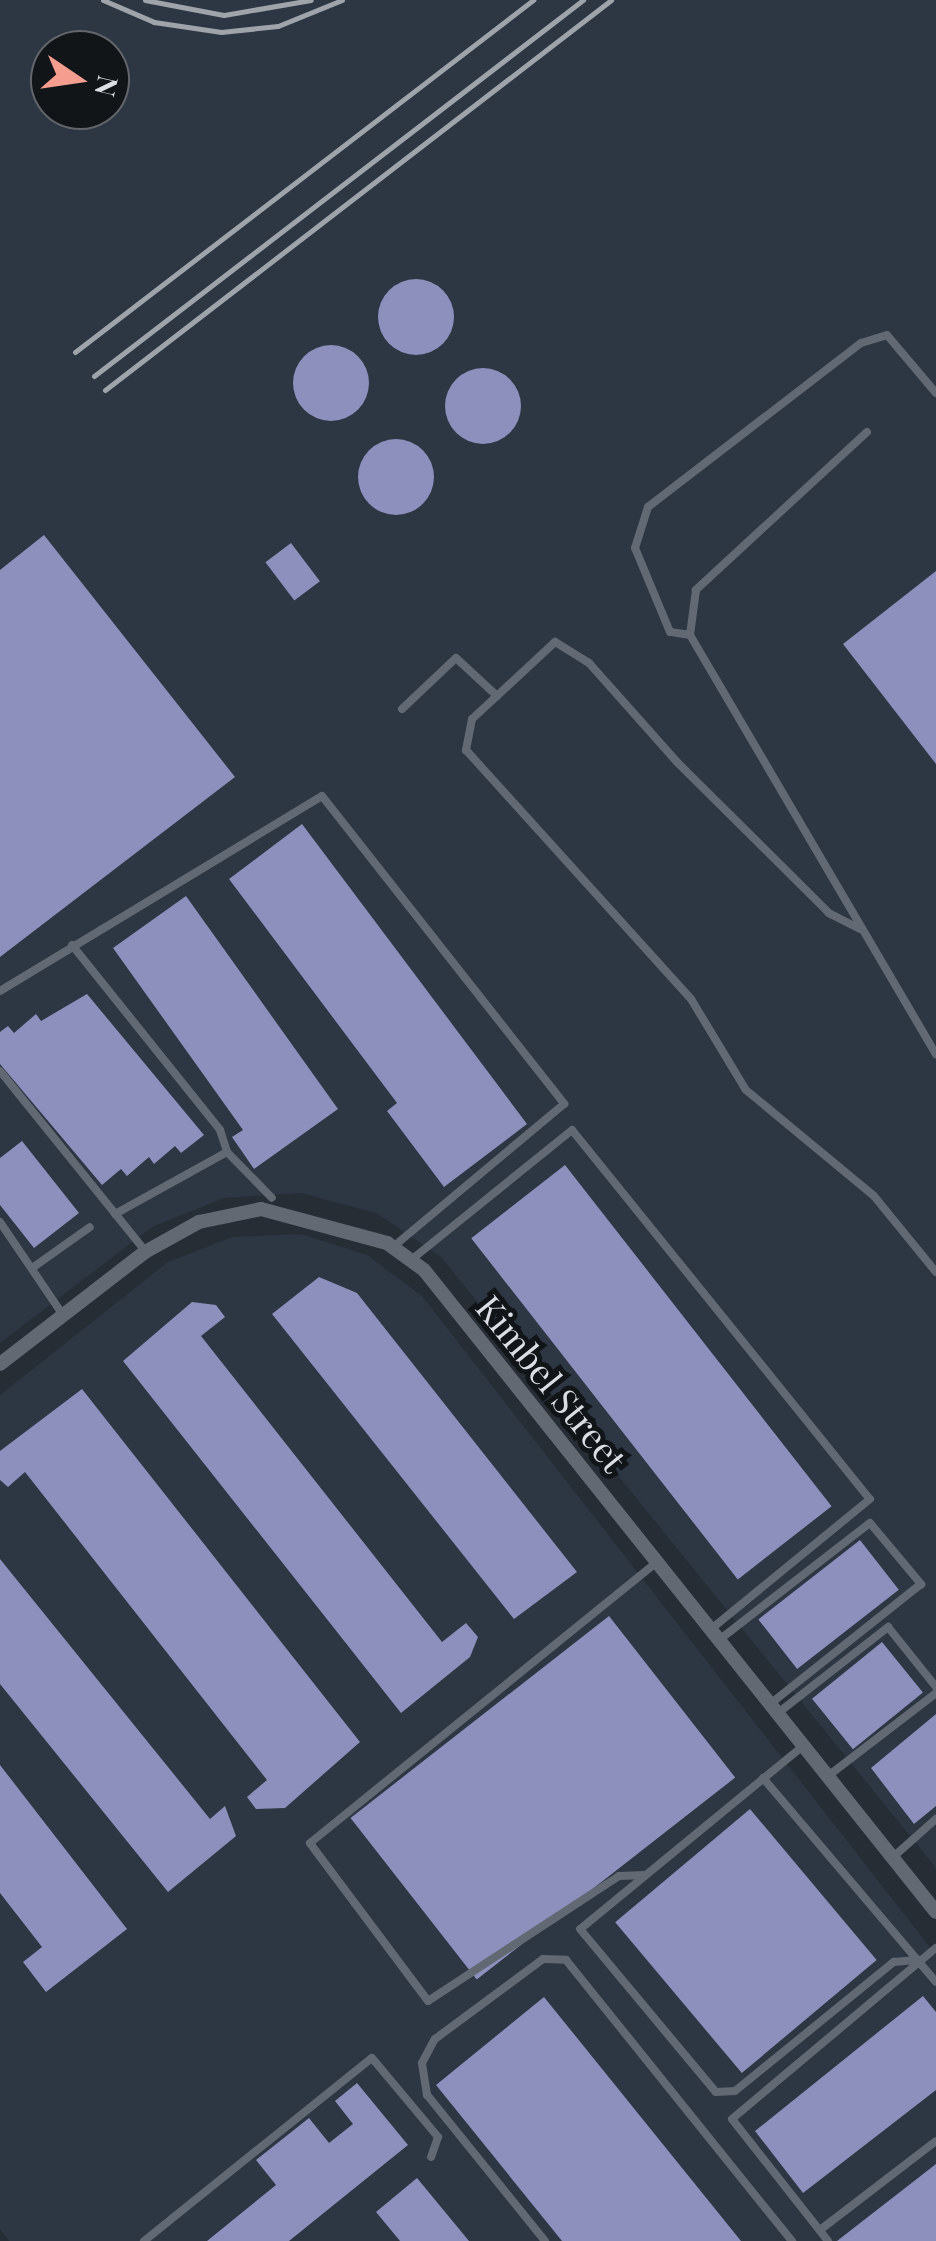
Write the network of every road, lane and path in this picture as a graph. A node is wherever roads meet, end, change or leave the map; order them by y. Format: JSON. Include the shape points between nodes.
{"nodes":[{"id":1,"x":936,"y":393,"type":"edge"},
{"id":2,"x":867,"y":432,"type":"dead end"},
{"id":3,"x":690,"y":636,"type":"junction"},
{"id":4,"x":497,"y":696,"type":"junction"},
{"id":5,"x":402,"y":709,"type":"dead end"},
{"id":6,"x":860,"y":929,"type":"junction"},
{"id":7,"x":72,"y":945,"type":"junction"},
{"id":8,"x":0,"y":991,"type":"edge"},
{"id":9,"x":936,"y":1054,"type":"edge"},
{"id":10,"x":0,"y":1071,"type":"edge"},
{"id":11,"x":227,"y":1152,"type":"junction"},
{"id":12,"x":272,"y":1198,"type":"dead end"},
{"id":13,"x":115,"y":1214,"type":"junction"},
{"id":14,"x":0,"y":1222,"type":"edge"},
{"id":15,"x":90,"y":1227,"type":"dead end"},
{"id":16,"x":393,"y":1247,"type":"junction"},
{"id":17,"x":145,"y":1252,"type":"junction"},
{"id":18,"x":411,"y":1260,"type":"junction"},
{"id":19,"x":36,"y":1266,"type":"junction"},
{"id":20,"x":936,"y":1272,"type":"edge"},
{"id":21,"x":63,"y":1314,"type":"junction"},
{"id":22,"x":0,"y":1364,"type":"edge"},
{"id":23,"x":657,"y":1562,"type":"junction"},
{"id":24,"x":715,"y":1635,"type":"junction"},
{"id":25,"x":936,"y":1690,"type":"edge"},
{"id":26,"x":774,"y":1709,"type":"junction"},
{"id":27,"x":804,"y":1746,"type":"junction"},
{"id":28,"x":828,"y":1776,"type":"junction"},
{"id":29,"x":763,"y":1778,"type":"junction"},
{"id":30,"x":936,"y":1819,"type":"edge"},
{"id":31,"x":892,"y":1858,"type":"junction"},
{"id":32,"x":645,"y":1875,"type":"junction"},
{"id":33,"x":936,"y":1912,"type":"edge"},
{"id":34,"x":936,"y":1948,"type":"edge"},
{"id":35,"x":919,"y":1960,"type":"junction"},
{"id":36,"x":936,"y":1982,"type":"edge"},
{"id":37,"x":936,"y":2141,"type":"edge"},
{"id":38,"x":431,"y":2156,"type":"dead end"},
{"id":39,"x":820,"y":2230,"type":"junction"},
{"id":40,"x":144,"y":2241,"type":"edge"},
{"id":41,"x":545,"y":2241,"type":"edge"},
{"id":42,"x":792,"y":2241,"type":"edge"},
{"id":43,"x":828,"y":2241,"type":"edge"}],
"edges":[{"from":1,"to":3,"type":"lane","via":[[887,335],[861,343],[648,507],[634,548],[670,632]]},
{"from":2,"to":3,"type":"lane","via":[[696,590]]},
{"from":3,"to":6,"type":"lane"},
{"from":4,"to":5,"type":"lane","via":[[456,658]]},
{"from":4,"to":6,"type":"lane","via":[[555,642],[589,663],[828,913]]},
{"from":4,"to":20,"type":"lane","via":[[472,720],[466,750],[691,1000],[746,1090],[874,1196]]},
{"from":6,"to":9,"type":"lane"},
{"from":7,"to":8,"type":"lane"},
{"from":7,"to":11,"type":"lane","via":[[220,1130]]},
{"from":7,"to":16,"type":"lane","via":[[322,796],[564,1104]]},
{"from":10,"to":13,"type":"lane"},
{"from":11,"to":12,"type":"lane"},
{"from":11,"to":13,"type":"lane"},
{"from":13,"to":17,"type":"lane"},
{"from":14,"to":19,"type":"lane"},
{"from":15,"to":19,"type":"lane"},
{"from":16,"to":17,"type":"street","name":"Kimbel Street","via":[[260,1209],[199,1222]]},
{"from":16,"to":18,"type":"street","name":"Kimbel Street"},
{"from":17,"to":21,"type":"street","name":"Kimbel Street"},
{"from":18,"to":23,"type":"street","name":"Kimbel Street"},
{"from":18,"to":24,"type":"lane","via":[[572,1130],[870,1499]]},
{"from":19,"to":21,"type":"lane"},
{"from":21,"to":22,"type":"street","name":"Kimbel Street"},
{"from":23,"to":24,"type":"street","name":"Kimbel Street"},
{"from":23,"to":32,"type":"lane","via":[[310,1843],[428,2000],[618,1876]]},
{"from":24,"to":26,"type":"street","name":"Kimbel Street"},
{"from":24,"to":26,"type":"lane","via":[[870,1523],[920,1584]]},
{"from":25,"to":26,"type":"lane","via":[[888,1627]]},
{"from":25,"to":28,"type":"lane"},
{"from":26,"to":27,"type":"street","name":"Kimbel Street"},
{"from":27,"to":28,"type":"street","name":"Kimbel Street"},
{"from":27,"to":29,"type":"lane"},
{"from":28,"to":31,"type":"street","name":"Kimbel Street"},
{"from":29,"to":32,"type":"lane"},
{"from":29,"to":35,"type":"lane"},
{"from":30,"to":31,"type":"lane"},
{"from":31,"to":33,"type":"street","name":"Kimbel Street"},
{"from":32,"to":35,"type":"lane","via":[[580,1928],[716,2092],[735,2091],[894,1962]]},
{"from":34,"to":35,"type":"lane"},
{"from":35,"to":36,"type":"lane"},
{"from":35,"to":39,"type":"lane","via":[[732,2119]]},
{"from":37,"to":39,"type":"lane"},
{"from":38,"to":40,"type":"lane","via":[[438,2137],[372,2058]]},
{"from":39,"to":43,"type":"lane"},
{"from":41,"to":42,"type":"lane","via":[[427,2095],[422,2063],[435,2039],[543,1959],[566,1960]]}]}
